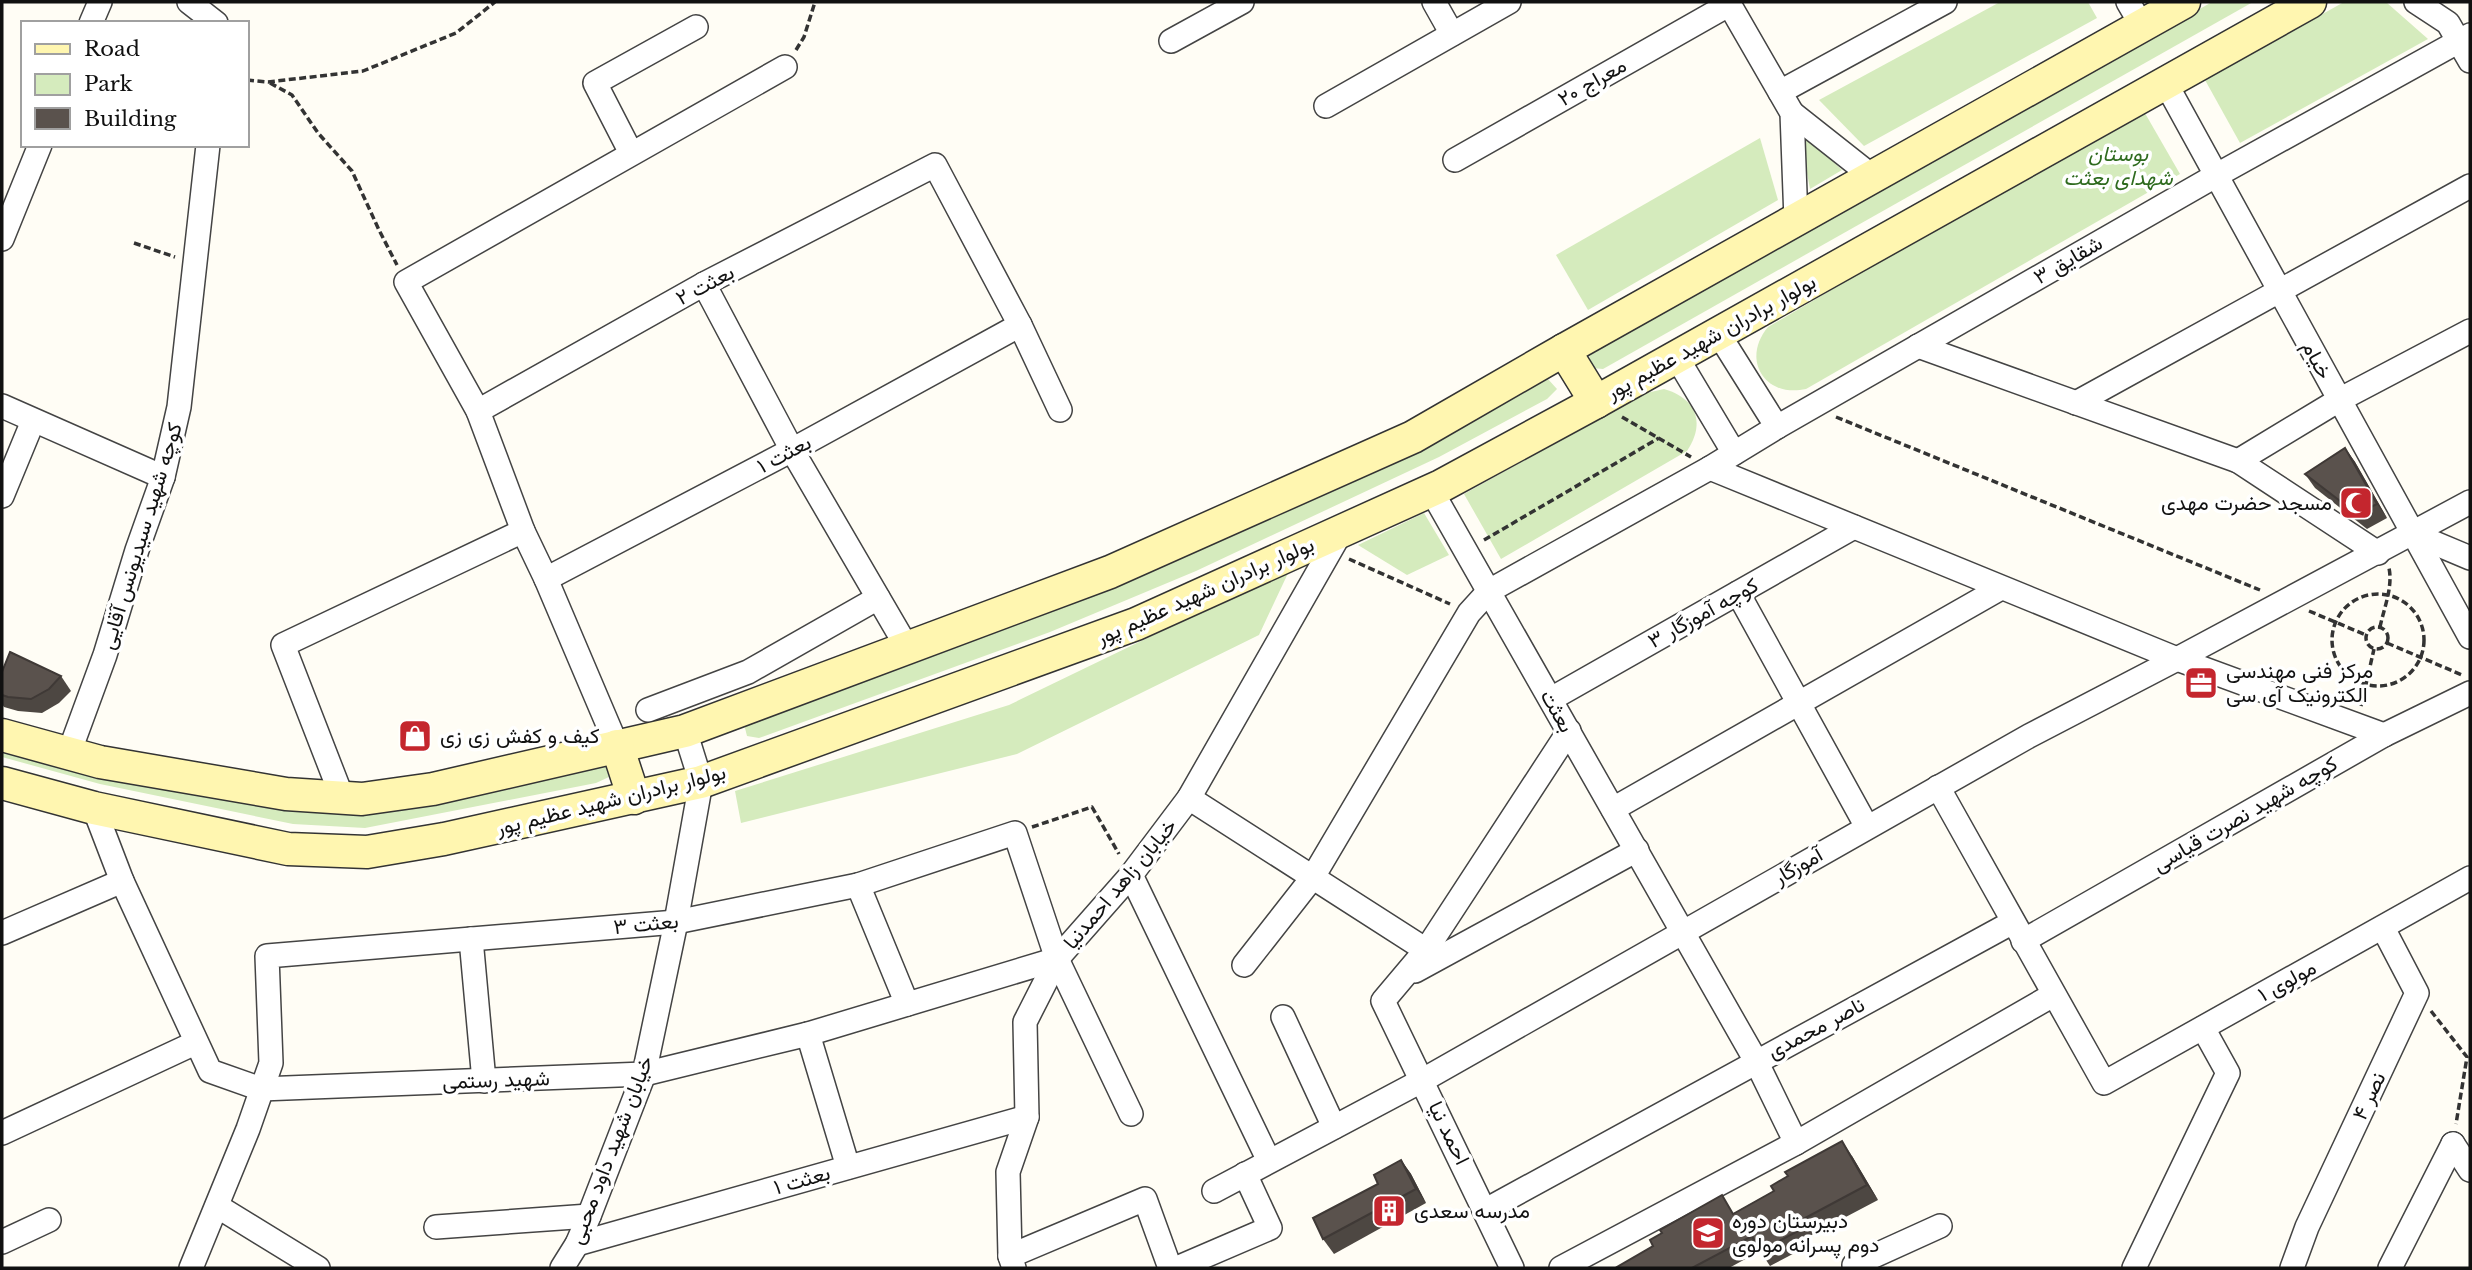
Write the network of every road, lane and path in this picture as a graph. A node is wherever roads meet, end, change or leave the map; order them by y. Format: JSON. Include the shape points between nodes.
{"nodes":[{"id":1,"x":100,"y":2,"type":"edge"},
{"id":2,"x":189,"y":2,"type":"edge"},
{"id":3,"x":495,"y":2,"type":"edge"},
{"id":4,"x":815,"y":2,"type":"edge"},
{"id":5,"x":1242,"y":2,"type":"edge"},
{"id":6,"x":1434,"y":2,"type":"edge"},
{"id":7,"x":1509,"y":2,"type":"edge"},
{"id":8,"x":1945,"y":2,"type":"edge"},
{"id":9,"x":2185,"y":2,"type":"edge"},
{"id":10,"x":2310,"y":2,"type":"edge"},
{"id":11,"x":2416,"y":2,"type":"edge"},
{"id":12,"x":1729,"y":3,"type":"edge"},
{"id":13,"x":2135,"y":14,"type":"edge"},
{"id":14,"x":92,"y":21,"type":"edge"},
{"id":15,"x":213,"y":21,"type":"edge"},
{"id":16,"x":2456,"y":25,"type":"edge"},
{"id":17,"x":696,"y":27,"type":"dead end"},
{"id":18,"x":1452,"y":34,"type":"junction"},
{"id":19,"x":1171,"y":41,"type":"dead end"},
{"id":20,"x":2470,"y":61,"type":"edge"},
{"id":21,"x":785,"y":67,"type":"joint"},
{"id":22,"x":248,"y":80,"type":"edge"},
{"id":23,"x":268,"y":82,"type":"junction"},
{"id":24,"x":2165,"y":82,"type":"junction"},
{"id":25,"x":1780,"y":92,"type":"junction"},
{"id":26,"x":1326,"y":106,"type":"dead end"},
{"id":27,"x":1792,"y":113,"type":"junction"},
{"id":28,"x":39,"y":147,"type":"edge"},
{"id":29,"x":208,"y":147,"type":"edge"},
{"id":30,"x":631,"y":153,"type":"junction"},
{"id":31,"x":1455,"y":160,"type":"dead end"},
{"id":32,"x":2217,"y":175,"type":"junction"},
{"id":33,"x":1873,"y":177,"type":"junction"},
{"id":34,"x":2470,"y":186,"type":"edge"},
{"id":35,"x":1796,"y":220,"type":"junction"},
{"id":36,"x":2,"y":239,"type":"edge"},
{"id":37,"x":134,"y":243,"type":"dead end"},
{"id":38,"x":194,"y":263,"type":"junction"},
{"id":39,"x":406,"y":282,"type":"junction"},
{"id":40,"x":704,"y":284,"type":"junction"},
{"id":41,"x":2280,"y":291,"type":"junction"},
{"id":42,"x":1020,"y":325,"type":"junction"},
{"id":43,"x":2470,"y":331,"type":"edge"},
{"id":44,"x":1718,"y":333,"type":"junction"},
{"id":45,"x":1918,"y":346,"type":"junction"},
{"id":46,"x":1564,"y":350,"type":"junction"},
{"id":47,"x":1676,"y":356,"type":"junction"},
{"id":48,"x":2339,"y":400,"type":"junction"},
{"id":49,"x":1595,"y":402,"type":"junction"},
{"id":50,"x":2076,"y":404,"type":"junction"},
{"id":51,"x":2,"y":406,"type":"edge"},
{"id":52,"x":1811,"y":407,"type":"junction"},
{"id":53,"x":1060,"y":410,"type":"dead end"},
{"id":54,"x":478,"y":411,"type":"junction"},
{"id":55,"x":33,"y":421,"type":"junction"},
{"id":56,"x":1777,"y":427,"type":"junction"},
{"id":57,"x":1659,"y":438,"type":"junction"},
{"id":58,"x":792,"y":450,"type":"junction"},
{"id":59,"x":1734,"y":453,"type":"junction"},
{"id":60,"x":2238,"y":461,"type":"junction"},
{"id":61,"x":1710,"y":468,"type":"junction"},
{"id":62,"x":163,"y":477,"type":"junction"},
{"id":63,"x":1431,"y":490,"type":"junction"},
{"id":64,"x":2,"y":496,"type":"edge"},
{"id":65,"x":2470,"y":502,"type":"edge"},
{"id":66,"x":1854,"y":527,"type":"junction"},
{"id":67,"x":523,"y":531,"type":"junction"},
{"id":68,"x":2413,"y":534,"type":"junction"},
{"id":69,"x":1337,"y":540,"type":"junction"},
{"id":70,"x":1484,"y":541,"type":"dead end"},
{"id":71,"x":2378,"y":552,"type":"junction"},
{"id":72,"x":2470,"y":558,"type":"edge"},
{"id":73,"x":546,"y":579,"type":"junction"},
{"id":74,"x":2001,"y":588,"type":"junction"},
{"id":75,"x":1489,"y":591,"type":"junction"},
{"id":76,"x":1738,"y":593,"type":"junction"},
{"id":77,"x":2388,"y":594,"type":"junction"},
{"id":78,"x":878,"y":598,"type":"junction"},
{"id":79,"x":2287,"y":601,"type":"junction"},
{"id":80,"x":1469,"y":613,"type":"junction"},
{"id":81,"x":2335,"y":622,"type":"junction"},
{"id":82,"x":2379,"y":627,"type":"junction"},
{"id":83,"x":2366,"y":635,"type":"junction"},
{"id":84,"x":2470,"y":637,"type":"edge"},
{"id":85,"x":2387,"y":643,"type":"junction"},
{"id":86,"x":908,"y":649,"type":"junction"},
{"id":87,"x":2374,"y":649,"type":"junction"},
{"id":88,"x":2420,"y":658,"type":"junction"},
{"id":89,"x":2177,"y":659,"type":"junction"},
{"id":90,"x":2470,"y":678,"type":"edge"},
{"id":91,"x":2367,"y":685,"type":"junction"},
{"id":92,"x":2470,"y":693,"type":"edge"},
{"id":93,"x":1551,"y":699,"type":"junction"},
{"id":94,"x":1797,"y":702,"type":"junction"},
{"id":95,"x":648,"y":710,"type":"dead end"},
{"id":96,"x":685,"y":731,"type":"junction"},
{"id":97,"x":1569,"y":731,"type":"junction"},
{"id":98,"x":2,"y":735,"type":"edge"},
{"id":99,"x":2384,"y":735,"type":"junction"},
{"id":100,"x":617,"y":746,"type":"junction"},
{"id":101,"x":69,"y":753,"type":"junction"},
{"id":102,"x":701,"y":782,"type":"junction"},
{"id":103,"x":2,"y":783,"type":"edge"},
{"id":104,"x":1938,"y":787,"type":"junction"},
{"id":105,"x":342,"y":797,"type":"junction"},
{"id":106,"x":634,"y":798,"type":"junction"},
{"id":107,"x":1189,"y":798,"type":"junction"},
{"id":108,"x":94,"y":808,"type":"junction"},
{"id":109,"x":1614,"y":808,"type":"junction"},
{"id":110,"x":1867,"y":827,"type":"junction"},
{"id":111,"x":1015,"y":833,"type":"junction"},
{"id":112,"x":1637,"y":850,"type":"junction"},
{"id":113,"x":1131,"y":874,"type":"junction"},
{"id":114,"x":1313,"y":877,"type":"junction"},
{"id":115,"x":2470,"y":878,"type":"edge"},
{"id":116,"x":122,"y":881,"type":"junction"},
{"id":117,"x":858,"y":885,"type":"junction"},
{"id":118,"x":676,"y":922,"type":"junction"},
{"id":119,"x":2383,"y":928,"type":"junction"},
{"id":120,"x":1684,"y":931,"type":"junction"},
{"id":121,"x":2018,"y":932,"type":"junction"},
{"id":122,"x":2,"y":933,"type":"edge"},
{"id":123,"x":471,"y":939,"type":"junction"},
{"id":124,"x":1426,"y":950,"type":"junction"},
{"id":125,"x":1057,"y":959,"type":"junction"},
{"id":126,"x":1244,"y":965,"type":"dead end"},
{"id":127,"x":1404,"y":977,"type":"junction"},
{"id":128,"x":2417,"y":993,"type":"junction"},
{"id":129,"x":2053,"y":995,"type":"junction"},
{"id":130,"x":907,"y":1004,"type":"junction"},
{"id":131,"x":1283,"y":1017,"type":"dead end"},
{"id":132,"x":2203,"y":1028,"type":"junction"},
{"id":133,"x":808,"y":1034,"type":"junction"},
{"id":134,"x":195,"y":1043,"type":"junction"},
{"id":135,"x":1756,"y":1061,"type":"junction"},
{"id":136,"x":644,"y":1074,"type":"junction"},
{"id":137,"x":1423,"y":1080,"type":"junction"},
{"id":138,"x":484,"y":1081,"type":"junction"},
{"id":139,"x":261,"y":1089,"type":"junction"},
{"id":140,"x":1131,"y":1114,"type":"dead end"},
{"id":141,"x":1027,"y":1117,"type":"junction"},
{"id":142,"x":1334,"y":1127,"type":"junction"},
{"id":143,"x":2,"y":1133,"type":"edge"},
{"id":144,"x":2462,"y":1139,"type":"edge"},
{"id":145,"x":1796,"y":1143,"type":"junction"},
{"id":146,"x":1269,"y":1161,"type":"junction"},
{"id":147,"x":848,"y":1167,"type":"junction"},
{"id":148,"x":2470,"y":1170,"type":"edge"},
{"id":149,"x":1245,"y":1174,"type":"junction"},
{"id":150,"x":1214,"y":1191,"type":"dead end"},
{"id":151,"x":217,"y":1206,"type":"junction"},
{"id":152,"x":1486,"y":1210,"type":"junction"},
{"id":153,"x":589,"y":1216,"type":"junction"},
{"id":154,"x":49,"y":1220,"type":"dead end"},
{"id":155,"x":1940,"y":1226,"type":"dead end"},
{"id":156,"x":436,"y":1227,"type":"dead end"},
{"id":157,"x":2,"y":1242,"type":"edge"},
{"id":158,"x":577,"y":1244,"type":"junction"},
{"id":159,"x":1012,"y":1262,"type":"edge"},
{"id":160,"x":191,"y":1268,"type":"edge"},
{"id":161,"x":318,"y":1268,"type":"edge"},
{"id":162,"x":562,"y":1268,"type":"edge"},
{"id":163,"x":1170,"y":1268,"type":"edge"},
{"id":164,"x":1177,"y":1268,"type":"edge"},
{"id":165,"x":1512,"y":1268,"type":"edge"},
{"id":166,"x":1561,"y":1268,"type":"edge"},
{"id":167,"x":1855,"y":1268,"type":"edge"},
{"id":168,"x":2134,"y":1268,"type":"edge"},
{"id":169,"x":2292,"y":1268,"type":"edge"},
{"id":170,"x":2390,"y":1268,"type":"edge"}],
"edges":[{"from":1,"to":14,"type":"street"},
{"from":2,"to":15,"type":"street"},
{"from":3,"to":23,"type":"path","via":[[456,33],[363,71]]},
{"from":4,"to":21,"type":"path","via":[[804,37]]},
{"from":5,"to":19,"type":"street"},
{"from":6,"to":18,"type":"street"},
{"from":7,"to":18,"type":"street"},
{"from":8,"to":25,"type":"street"},
{"from":9,"to":13,"type":"main road"},
{"from":10,"to":24,"type":"main road","name":"بولوار برادران شهید عظیم‌ پور"},
{"from":11,"to":16,"type":"street"},
{"from":12,"to":25,"type":"street"},
{"from":12,"to":31,"type":"street","name":"معراج ۲۰"},
{"from":13,"to":33,"type":"main road"},
{"from":16,"to":20,"type":"street"},
{"from":16,"to":32,"type":"street","name":"شقایق ۳"},
{"from":17,"to":30,"type":"street","via":[[595,83]]},
{"from":18,"to":26,"type":"street"},
{"from":21,"to":30,"type":"street"},
{"from":22,"to":23,"type":"path"},
{"from":23,"to":39,"type":"path","via":[[292,95],[352,171]]},
{"from":24,"to":32,"type":"street","name":"خیام"},
{"from":24,"to":44,"type":"main road","name":"بولوار برادران شهید عظیم‌ پور"},
{"from":25,"to":27,"type":"street"},
{"from":27,"to":33,"type":"street"},
{"from":27,"to":35,"type":"street"},
{"from":28,"to":36,"type":"street"},
{"from":29,"to":38,"type":"street","name":"کوچه شهید سیدیونس آقایی"},
{"from":30,"to":39,"type":"street"},
{"from":32,"to":41,"type":"street","name":"خیام"},
{"from":32,"to":45,"type":"street","name":"شقایق ۳"},
{"from":33,"to":35,"type":"main road"},
{"from":34,"to":41,"type":"street"},
{"from":35,"to":46,"type":"main road"},
{"from":37,"to":38,"type":"path"},
{"from":38,"to":62,"type":"street","name":"کوچه شهید سیدیونس آقایی","via":[[180,407]]},
{"from":39,"to":54,"type":"street"},
{"from":40,"to":42,"type":"street","name":"بعثت ۲","via":[[934,165]]},
{"from":40,"to":54,"type":"street","name":"بعثت ۲"},
{"from":40,"to":58,"type":"street"},
{"from":41,"to":48,"type":"street","name":"خیام"},
{"from":41,"to":50,"type":"street"},
{"from":42,"to":53,"type":"street"},
{"from":42,"to":58,"type":"street","name":"بعثت ۱"},
{"from":43,"to":48,"type":"street"},
{"from":44,"to":47,"type":"main road","name":"بولوار برادران شهید عظیم‌ پور"},
{"from":44,"to":56,"type":"street"},
{"from":45,"to":50,"type":"street"},
{"from":45,"to":52,"type":"street","name":"شقایق ۳"},
{"from":46,"to":49,"type":"main road"},
{"from":46,"to":86,"type":"main road","via":[[1364,460],[1110,572]]},
{"from":47,"to":49,"type":"main road","name":"بولوار برادران شهید عظیم‌ پور"},
{"from":47,"to":59,"type":"street"},
{"from":48,"to":60,"type":"street"},
{"from":48,"to":68,"type":"street","name":"خیام"},
{"from":49,"to":57,"type":"path"},
{"from":49,"to":63,"type":"main road","name":"بولوار برادران شهید عظیم‌ پور"},
{"from":50,"to":60,"type":"street"},
{"from":51,"to":55,"type":"street"},
{"from":52,"to":56,"type":"street","name":"شقایق ۳"},
{"from":52,"to":79,"type":"path"},
{"from":54,"to":67,"type":"street"},
{"from":55,"to":62,"type":"street"},
{"from":55,"to":64,"type":"street"},
{"from":56,"to":59,"type":"street","name":"شقایق ۳"},
{"from":57,"to":61,"type":"path"},
{"from":57,"to":70,"type":"path"},
{"from":58,"to":73,"type":"street","name":"بعثت ۱"},
{"from":58,"to":78,"type":"street"},
{"from":59,"to":61,"type":"street","name":"شقایق ۳"},
{"from":60,"to":71,"type":"street"},
{"from":61,"to":66,"type":"street"},
{"from":61,"to":75,"type":"street","name":"شقایق ۳"},
{"from":62,"to":101,"type":"street","name":"کوچه شهید سیدیونس آقایی"},
{"from":63,"to":69,"type":"main road","name":"بولوار برادران شهید عظیم‌ پور"},
{"from":63,"to":75,"type":"street","name":"بعثت"},
{"from":65,"to":68,"type":"street","name":"آموزگار"},
{"from":66,"to":74,"type":"street"},
{"from":66,"to":76,"type":"street","name":"کوچه آموزگار ۳"},
{"from":67,"to":73,"type":"street"},
{"from":67,"to":105,"type":"street","via":[[283,645]]},
{"from":68,"to":71,"type":"street","name":"آموزگار"},
{"from":68,"to":72,"type":"street"},
{"from":68,"to":84,"type":"street","name":"خیام"},
{"from":69,"to":80,"type":"path"},
{"from":69,"to":102,"type":"main road","name":"بولوار برادران شهید عظیم‌ پور","via":[[1136,624]]},
{"from":69,"to":107,"type":"street","name":"خیابان زاهد احمدنیا"},
{"from":71,"to":79,"type":"street","name":"آموزگار"},
{"from":73,"to":100,"type":"street"},
{"from":74,"to":89,"type":"street"},
{"from":74,"to":94,"type":"street"},
{"from":75,"to":80,"type":"street","name":"شقایق ۳"},
{"from":75,"to":93,"type":"street","name":"بعثت"},
{"from":76,"to":93,"type":"street","name":"کوچه آموزگار ۳"},
{"from":76,"to":94,"type":"street"},
{"from":77,"to":81,"type":"path","via":[[2358,597]]},
{"from":77,"to":82,"type":"path"},
{"from":77,"to":88,"type":"path","via":[[2403,600],[2422,623],[2425,638]]},
{"from":78,"to":86,"type":"street"},
{"from":78,"to":95,"type":"street","via":[[748,672]]},
{"from":79,"to":89,"type":"street","name":"آموزگار"},
{"from":80,"to":114,"type":"street","name":"شقایق ۳"},
{"from":81,"to":83,"type":"path"},
{"from":81,"to":91,"type":"path","via":[[2331,634],[2337,664],[2347,676]]},
{"from":82,"to":83,"type":"path"},
{"from":82,"to":85,"type":"path","via":[[2387,632]]},
{"from":83,"to":87,"type":"path"},
{"from":85,"to":87,"type":"path"},
{"from":85,"to":88,"type":"path"},
{"from":86,"to":96,"type":"main road"},
{"from":87,"to":91,"type":"path"},
{"from":88,"to":90,"type":"path"},
{"from":88,"to":91,"type":"path","via":[[2405,678],[2391,685]]},
{"from":89,"to":99,"type":"street"},
{"from":89,"to":104,"type":"street","name":"آموزگار"},
{"from":92,"to":99,"type":"street","name":"کوچه شهید نصرت قیاسی"},
{"from":93,"to":97,"type":"street","name":"بعثت"},
{"from":94,"to":109,"type":"street"},
{"from":94,"to":110,"type":"street"},
{"from":96,"to":100,"type":"main road"},
{"from":96,"to":102,"type":"street"},
{"from":97,"to":109,"type":"street","name":"بعثت"},
{"from":97,"to":124,"type":"street"},
{"from":98,"to":101,"type":"main road"},
{"from":99,"to":121,"type":"street","name":"کوچه شهید نصرت قیاسی"},
{"from":100,"to":105,"type":"main road","via":[[433,789],[362,799]]},
{"from":100,"to":106,"type":"main road"},
{"from":101,"to":105,"type":"main road","via":[[286,794]]},
{"from":102,"to":106,"type":"main road","name":"بولوار برادران شهید عظیم‌ پور"},
{"from":102,"to":118,"type":"street","name":"خیابان شهید داود محبی"},
{"from":103,"to":108,"type":"main road","name":"بولوار برادران شهید عظیم‌ پور"},
{"from":104,"to":110,"type":"street","name":"آموزگار"},
{"from":104,"to":121,"type":"street"},
{"from":106,"to":108,"type":"main road","name":"بولوار برادران شهید عظیم‌ پور","via":[[367,852],[288,849]]},
{"from":107,"to":113,"type":"street","name":"خیابان زاهد احمدنیا"},
{"from":107,"to":114,"type":"street"},
{"from":108,"to":116,"type":"street","name":"شهید رستمی"},
{"from":109,"to":112,"type":"street","name":"بعثت"},
{"from":110,"to":120,"type":"street","name":"آموزگار"},
{"from":111,"to":113,"type":"path","via":[[1092,807]]},
{"from":111,"to":117,"type":"street","name":"بعثت ۳"},
{"from":111,"to":125,"type":"street"},
{"from":112,"to":120,"type":"street","name":"بعثت"},
{"from":112,"to":127,"type":"street"},
{"from":113,"to":125,"type":"street","name":"خیابان زاهد احمدنیا"},
{"from":113,"to":146,"type":"street"},
{"from":114,"to":124,"type":"street"},
{"from":114,"to":126,"type":"street","name":"شقایق ۳"},
{"from":115,"to":119,"type":"street","name":"مولوی ۱"},
{"from":116,"to":122,"type":"street"},
{"from":116,"to":134,"type":"street","name":"شهید رستمی"},
{"from":117,"to":118,"type":"street","name":"بعثت ۳"},
{"from":117,"to":130,"type":"street"},
{"from":118,"to":123,"type":"street","name":"بعثت ۳"},
{"from":118,"to":136,"type":"street","name":"خیابان شهید داود محبی"},
{"from":119,"to":128,"type":"street"},
{"from":119,"to":132,"type":"street","name":"مولوی ۱"},
{"from":120,"to":135,"type":"street","name":"بعثت"},
{"from":120,"to":137,"type":"street","name":"آموزگار"},
{"from":121,"to":129,"type":"street"},
{"from":121,"to":135,"type":"street","name":"ناصر محمدی"},
{"from":123,"to":138,"type":"street"},
{"from":123,"to":139,"type":"street","name":"بعثت ۳","via":[[267,956],[271,1063]]},
{"from":124,"to":127,"type":"street"},
{"from":125,"to":130,"type":"street","name":"شهید رستمی"},
{"from":125,"to":140,"type":"street"},
{"from":125,"to":141,"type":"street","name":"خیابان زاهد احمدنیا","via":[[1025,1022]]},
{"from":127,"to":137,"type":"street","via":[[1383,1001]]},
{"from":128,"to":144,"type":"path","via":[[2467,1057]]},
{"from":128,"to":169,"type":"street","name":"نصر ۴"},
{"from":129,"to":132,"type":"street","name":"مولوی ۱","via":[[2104,1083]]},
{"from":129,"to":145,"type":"street"},
{"from":130,"to":133,"type":"street","name":"شهید رستمی"},
{"from":131,"to":142,"type":"street"},
{"from":132,"to":168,"type":"street","via":[[2228,1073]]},
{"from":133,"to":136,"type":"street","name":"شهید رستمی"},
{"from":133,"to":147,"type":"street"},
{"from":134,"to":139,"type":"street","name":"شهید رستمی","via":[[209,1071]]},
{"from":134,"to":143,"type":"street"},
{"from":135,"to":145,"type":"street","name":"بعثت"},
{"from":135,"to":152,"type":"street","name":"ناصر محمدی"},
{"from":136,"to":138,"type":"street","name":"شهید رستمی"},
{"from":136,"to":153,"type":"street","name":"خیابان شهید داود محبی"},
{"from":137,"to":142,"type":"street","name":"احمد نیا"},
{"from":137,"to":152,"type":"street","name":"احمد نیا"},
{"from":138,"to":139,"type":"street","name":"شهید رستمی"},
{"from":139,"to":151,"type":"street"},
{"from":141,"to":147,"type":"street","name":"بعثت ۱"},
{"from":141,"to":159,"type":"street","name":"خیابان زاهد احمدنیا","via":[[1008,1172]]},
{"from":142,"to":146,"type":"street","name":"احمد نیا"},
{"from":144,"to":148,"type":"street"},
{"from":144,"to":170,"type":"street"},
{"from":145,"to":166,"type":"street"},
{"from":146,"to":149,"type":"street","name":"احمد نیا"},
{"from":147,"to":158,"type":"street","name":"بعثت ۱"},
{"from":149,"to":150,"type":"street","name":"احمد نیا"},
{"from":149,"to":164,"type":"street","via":[[1270,1228]]},
{"from":151,"to":160,"type":"street"},
{"from":151,"to":161,"type":"street"},
{"from":152,"to":165,"type":"street","name":"احمد نیا"},
{"from":153,"to":156,"type":"street"},
{"from":153,"to":158,"type":"street","name":"خیابان شهید داود محبی"},
{"from":154,"to":157,"type":"street"},
{"from":155,"to":167,"type":"street"},
{"from":158,"to":162,"type":"street","name":"خیابان شهید داود محبی"},
{"from":159,"to":163,"type":"street","via":[[1145,1199]]}]}
